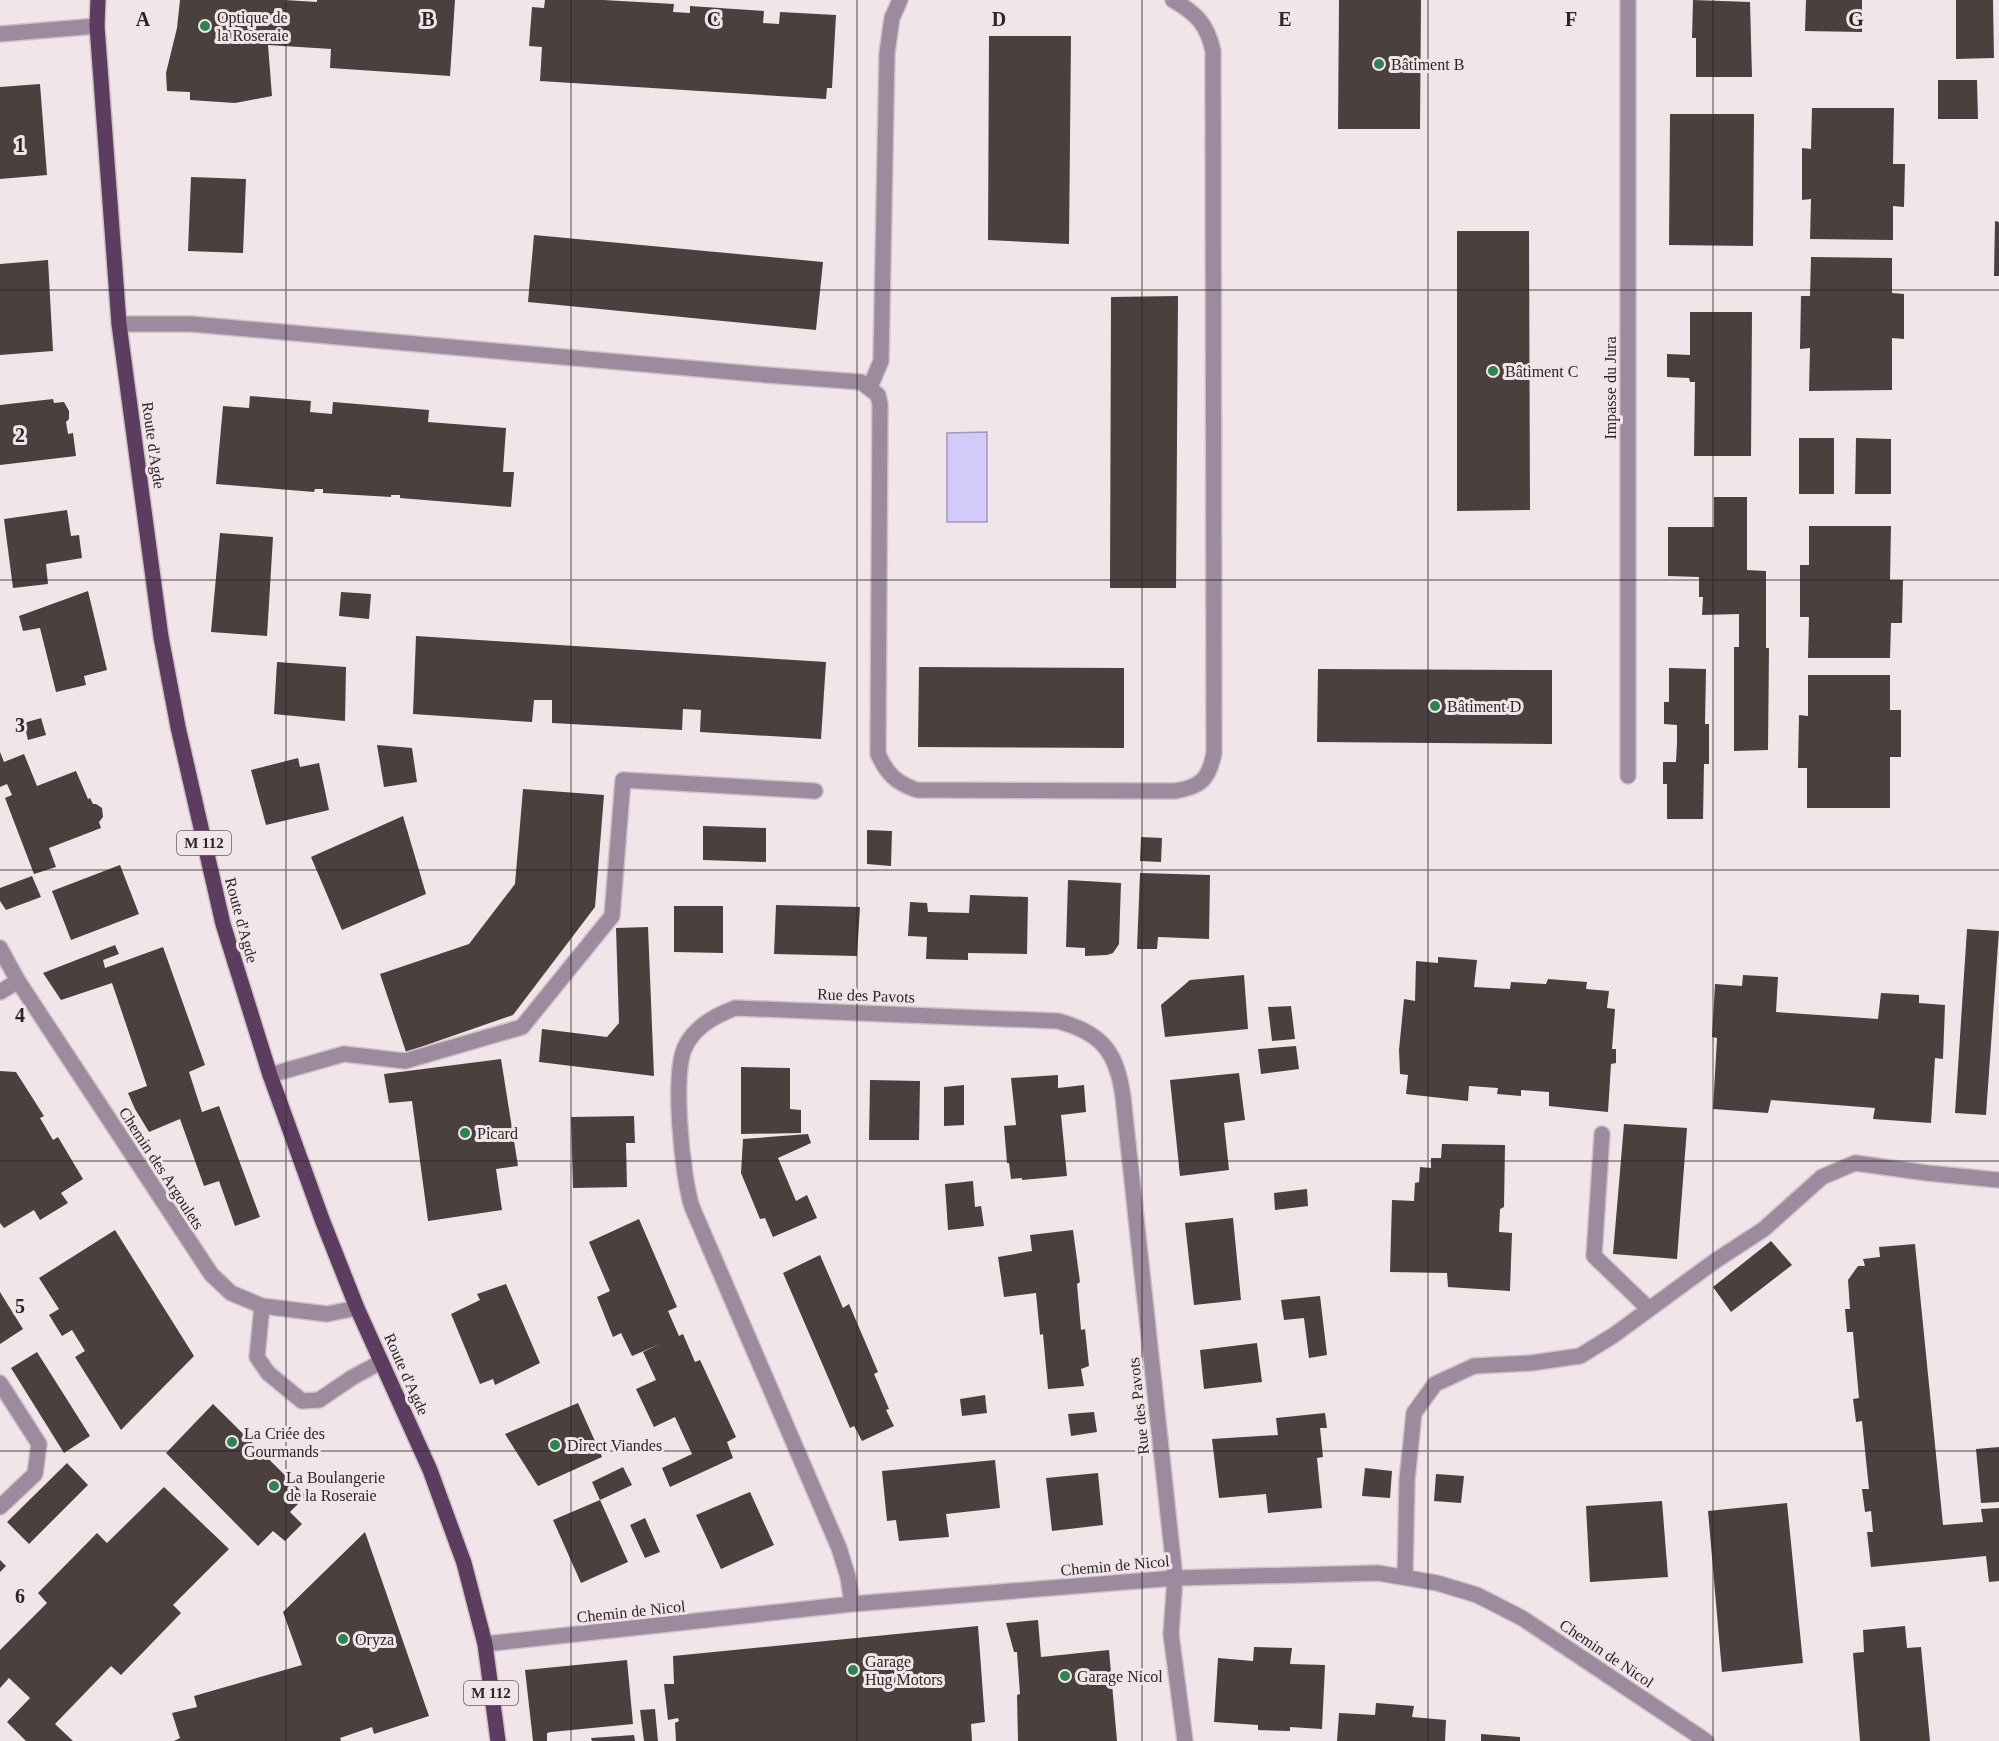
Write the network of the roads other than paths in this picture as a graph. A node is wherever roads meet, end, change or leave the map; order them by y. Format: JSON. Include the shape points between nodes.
{"nodes":[{"id":1,"x":98,"y":0,"type":"edge"},
{"id":2,"x":900,"y":0,"type":"edge"},
{"id":3,"x":1173,"y":0,"type":"edge"},
{"id":4,"x":1628,"y":0,"type":"edge"},
{"id":5,"x":97,"y":26,"type":"junction"},
{"id":6,"x":0,"y":34,"type":"edge"},
{"id":7,"x":119,"y":324,"type":"junction"},
{"id":8,"x":870,"y":387,"type":"junction"},
{"id":9,"x":1628,"y":776,"type":"dead end"},
{"id":10,"x":815,"y":791,"type":"dead end"},
{"id":11,"x":0,"y":948,"type":"edge"},
{"id":12,"x":18,"y":981,"type":"junction"},
{"id":13,"x":0,"y":992,"type":"edge"},
{"id":14,"x":270,"y":1075,"type":"junction"},
{"id":15,"x":1602,"y":1134,"type":"dead end"},
{"id":16,"x":1999,"y":1180,"type":"edge"},
{"id":17,"x":262,"y":1306,"type":"junction"},
{"id":18,"x":357,"y":1308,"type":"junction"},
{"id":19,"x":1648,"y":1309,"type":"junction"},
{"id":20,"x":381,"y":1362,"type":"junction"},
{"id":21,"x":0,"y":1383,"type":"edge"},
{"id":22,"x":0,"y":1507,"type":"edge"},
{"id":23,"x":1405,"y":1577,"type":"junction"},
{"id":24,"x":1175,"y":1578,"type":"junction"},
{"id":25,"x":852,"y":1604,"type":"junction"},
{"id":26,"x":485,"y":1644,"type":"junction"},
{"id":27,"x":498,"y":1741,"type":"edge"},
{"id":28,"x":1185,"y":1741,"type":"edge"},
{"id":29,"x":1706,"y":1741,"type":"edge"}],
"edges":[{"from":1,"to":5,"type":"main road","name":"Route d'Agde","number":"M 112"},
{"from":2,"to":8,"type":"street","via":[[892,18],[887,52],[881,361]]},
{"from":3,"to":8,"type":"street","via":[[1199,19],[1209,33],[1213,51],[1215,742],[1211,767],[1204,780],[1192,788],[1175,791],[917,789],[902,785],[883,766],[878,754],[880,404]]},
{"from":4,"to":9,"type":"street","name":"Impasse du Jura"},
{"from":5,"to":6,"type":"street"},
{"from":5,"to":7,"type":"main road","name":"Route d'Agde","number":"M 112"},
{"from":7,"to":8,"type":"street","via":[[242,328],[861,382]]},
{"from":7,"to":14,"type":"main road","name":"Route d'Agde","number":"M 112","via":[[161,637],[178,727],[223,924]]},
{"from":10,"to":14,"type":"street","via":[[623,780],[612,916],[522,1027],[405,1061],[344,1054]]},
{"from":11,"to":12,"type":"street","name":"Chemin des Argoulets"},
{"from":12,"to":13,"type":"street"},
{"from":12,"to":17,"type":"street","name":"Chemin des Argoulets","via":[[211,1274],[231,1293]]},
{"from":14,"to":18,"type":"main road","name":"Route d'Agde","number":"M 112"},
{"from":15,"to":19,"type":"street","via":[[1593,1256]]},
{"from":16,"to":19,"type":"street","via":[[1855,1163],[1822,1177],[1764,1229]]},
{"from":17,"to":18,"type":"street","name":"Chemin des Argoulets","via":[[327,1314]]},
{"from":17,"to":20,"type":"street","via":[[257,1357],[268,1373],[302,1401],[319,1401]]},
{"from":18,"to":20,"type":"main road","name":"Route d'Agde","number":"M 112"},
{"from":19,"to":23,"type":"street","via":[[1580,1356],[1474,1366],[1435,1384],[1414,1413],[1407,1480]]},
{"from":20,"to":26,"type":"main road","name":"Route d'Agde","number":"M 112","via":[[430,1470],[460,1552]]},
{"from":21,"to":22,"type":"street","via":[[39,1444],[35,1474]]},
{"from":23,"to":24,"type":"street","name":"Chemin de Nicol","via":[[1357,1573]]},
{"from":23,"to":29,"type":"street","name":"Chemin de Nicol","via":[[1477,1595],[1522,1618]]},
{"from":24,"to":25,"type":"street","name":"Chemin de Nicol"},
{"from":24,"to":25,"type":"street","name":"Rue des Pavots","via":[[1123,1096],[1120,1076],[1106,1047],[1078,1027],[1058,1021],[735,1008],[698,1029],[680,1064],[686,1189],[839,1548]]},
{"from":24,"to":28,"type":"street","name":"Rue des Pavots","via":[[1171,1634]]},
{"from":25,"to":26,"type":"street","name":"Chemin de Nicol"},
{"from":26,"to":27,"type":"main road","name":"Route d'Agde","number":"M 112"}]}
